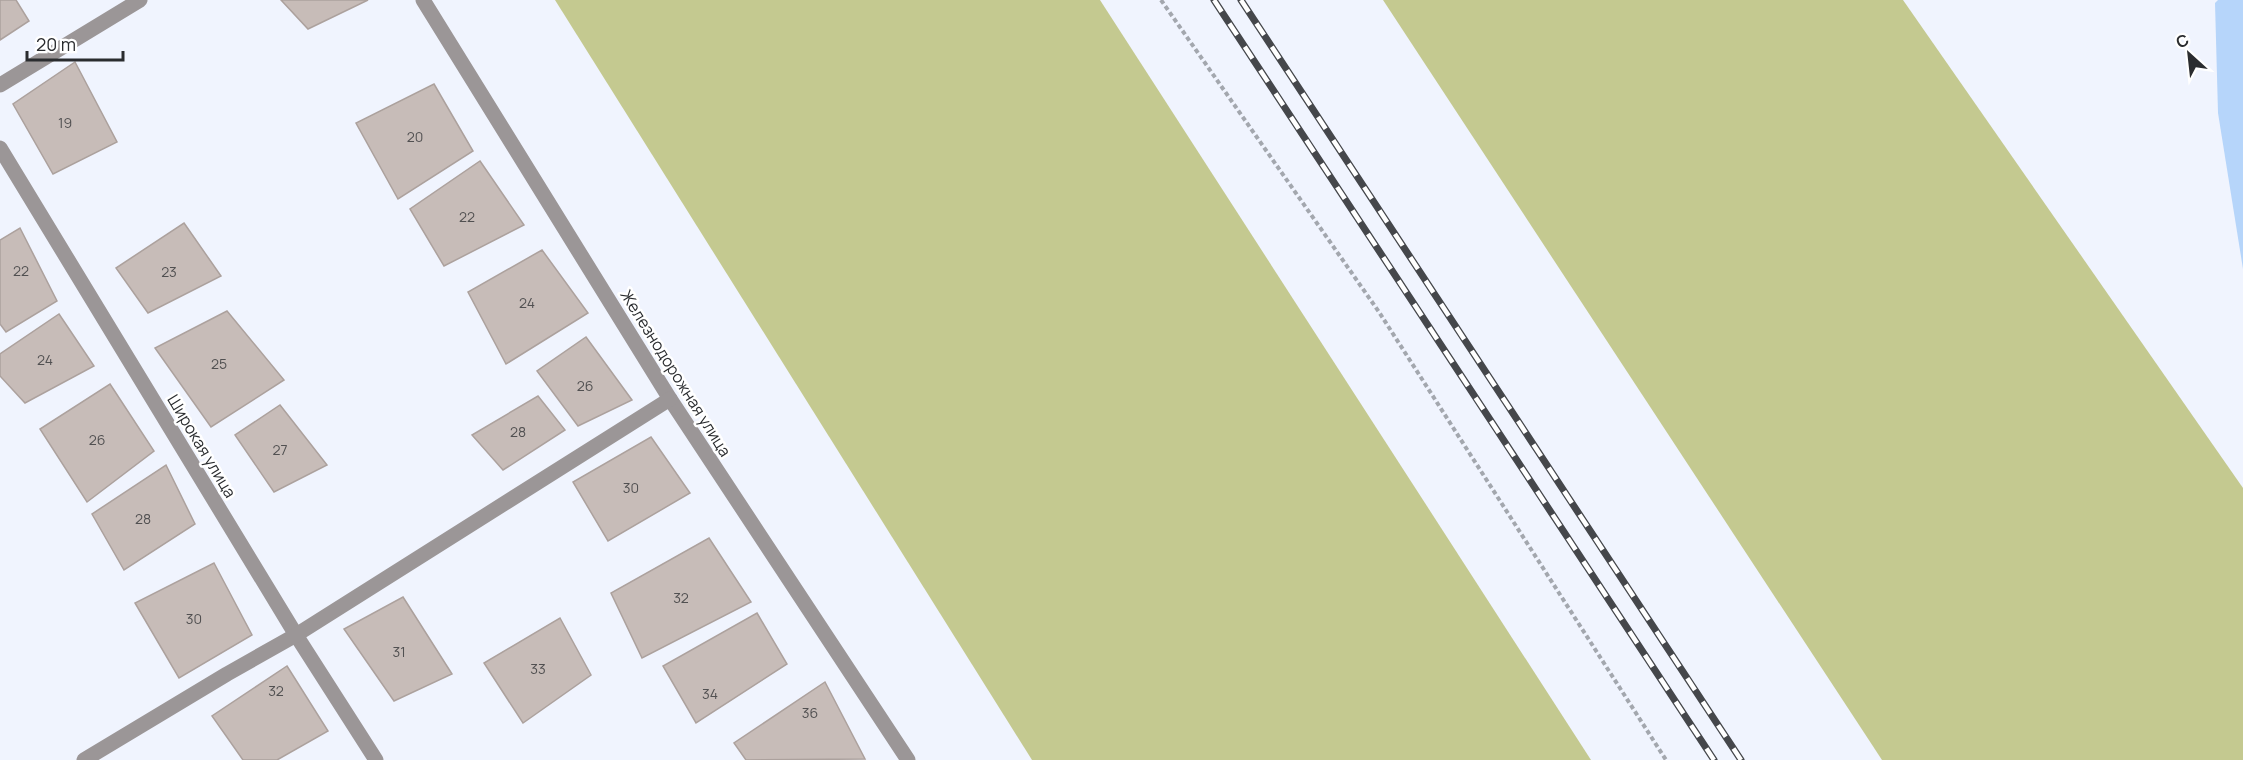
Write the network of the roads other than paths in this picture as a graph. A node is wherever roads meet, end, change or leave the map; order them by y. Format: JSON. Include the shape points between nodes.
{"nodes":[{"id":1,"x":140,"y":0,"type":"edge"},
{"id":2,"x":423,"y":0,"type":"edge"},
{"id":3,"x":0,"y":85,"type":"edge"},
{"id":4,"x":0,"y":148,"type":"edge"},
{"id":5,"x":670,"y":399,"type":"junction"},
{"id":6,"x":296,"y":635,"type":"junction"},
{"id":7,"x":84,"y":760,"type":"edge"},
{"id":8,"x":376,"y":760,"type":"edge"},
{"id":9,"x":908,"y":760,"type":"edge"}],
"edges":[{"from":1,"to":3,"type":"street"},
{"from":2,"to":5,"type":"street","name":"Железнодорожная улица"},
{"from":4,"to":6,"type":"street","name":"Широкая улица"},
{"from":5,"to":6,"type":"street"},
{"from":5,"to":9,"type":"street","name":"Железнодорожная улица"},
{"from":6,"to":7,"type":"street"},
{"from":6,"to":8,"type":"street","name":"Широкая улица"}]}
